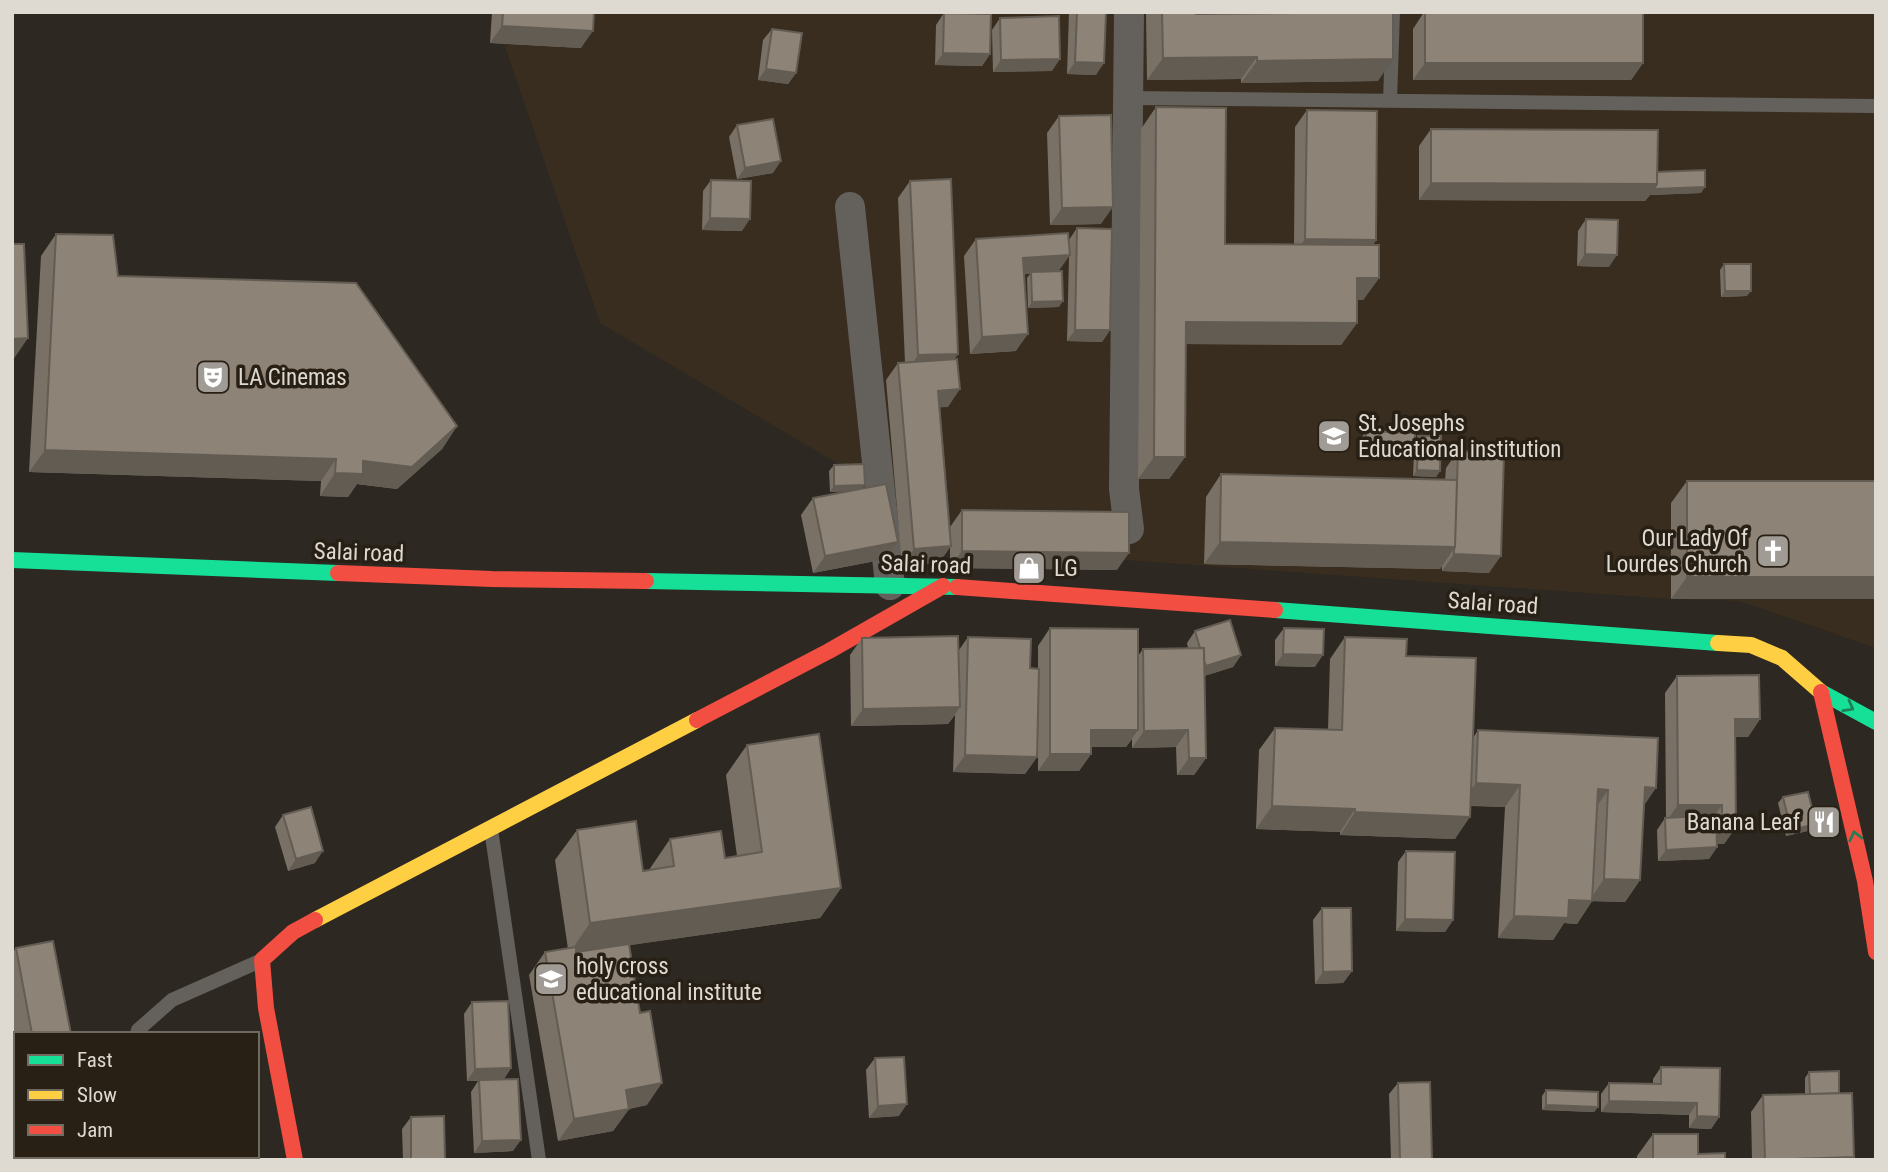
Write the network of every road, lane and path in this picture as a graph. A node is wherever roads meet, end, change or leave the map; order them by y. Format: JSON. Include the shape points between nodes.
{"nodes":[{"id":1,"x":1129,"y":12,"type":"edge"},
{"id":2,"x":1393,"y":12,"type":"edge"},
{"id":3,"x":1130,"y":98,"type":"junction"},
{"id":4,"x":1390,"y":101,"type":"junction"},
{"id":5,"x":1876,"y":106,"type":"edge"},
{"id":6,"x":850,"y":206,"type":"dead end"},
{"id":7,"x":1129,"y":529,"type":"edge"},
{"id":8,"x":12,"y":560,"type":"edge"},
{"id":9,"x":890,"y":585,"type":"junction"},
{"id":10,"x":943,"y":586,"type":"junction"},
{"id":11,"x":1821,"y":692,"type":"junction"},
{"id":12,"x":1876,"y":722,"type":"edge"},
{"id":13,"x":491,"y":828,"type":"junction"},
{"id":14,"x":1876,"y":852,"type":"edge"},
{"id":15,"x":1865,"y":881,"type":"junction"},
{"id":16,"x":1876,"y":952,"type":"edge"},
{"id":17,"x":262,"y":960,"type":"junction"},
{"id":18,"x":138,"y":1032,"type":"edge"},
{"id":19,"x":295,"y":1160,"type":"edge"},
{"id":20,"x":539,"y":1160,"type":"edge"}],
"edges":[{"from":1,"to":3,"type":"street"},
{"from":2,"to":4,"type":"lane"},
{"from":3,"to":4,"type":"lane"},
{"from":3,"to":7,"type":"street","via":[[1124,489]]},
{"from":4,"to":5,"type":"lane"},
{"from":6,"to":9,"type":"street"},
{"from":8,"to":9,"type":"main road","name":"Salai road","via":[[492,579]]},
{"from":9,"to":10,"type":"main road","name":"Salai road"},
{"from":10,"to":11,"type":"main road","name":"Salai road","via":[[1751,645],[1783,658]]},
{"from":10,"to":13,"type":"main road"},
{"from":11,"to":12,"type":"main road","name":"Salai road","one_way":true},
{"from":15,"to":11,"type":"main road","one_way":true},
{"from":13,"to":17,"type":"main road","via":[[293,932]]},
{"from":13,"to":20,"type":"lane"},
{"from":14,"to":15,"type":"main road"},
{"from":15,"to":16,"type":"main road"},
{"from":17,"to":18,"type":"lane","via":[[172,1000]]},
{"from":17,"to":19,"type":"main road","via":[[266,1008]]}]}
